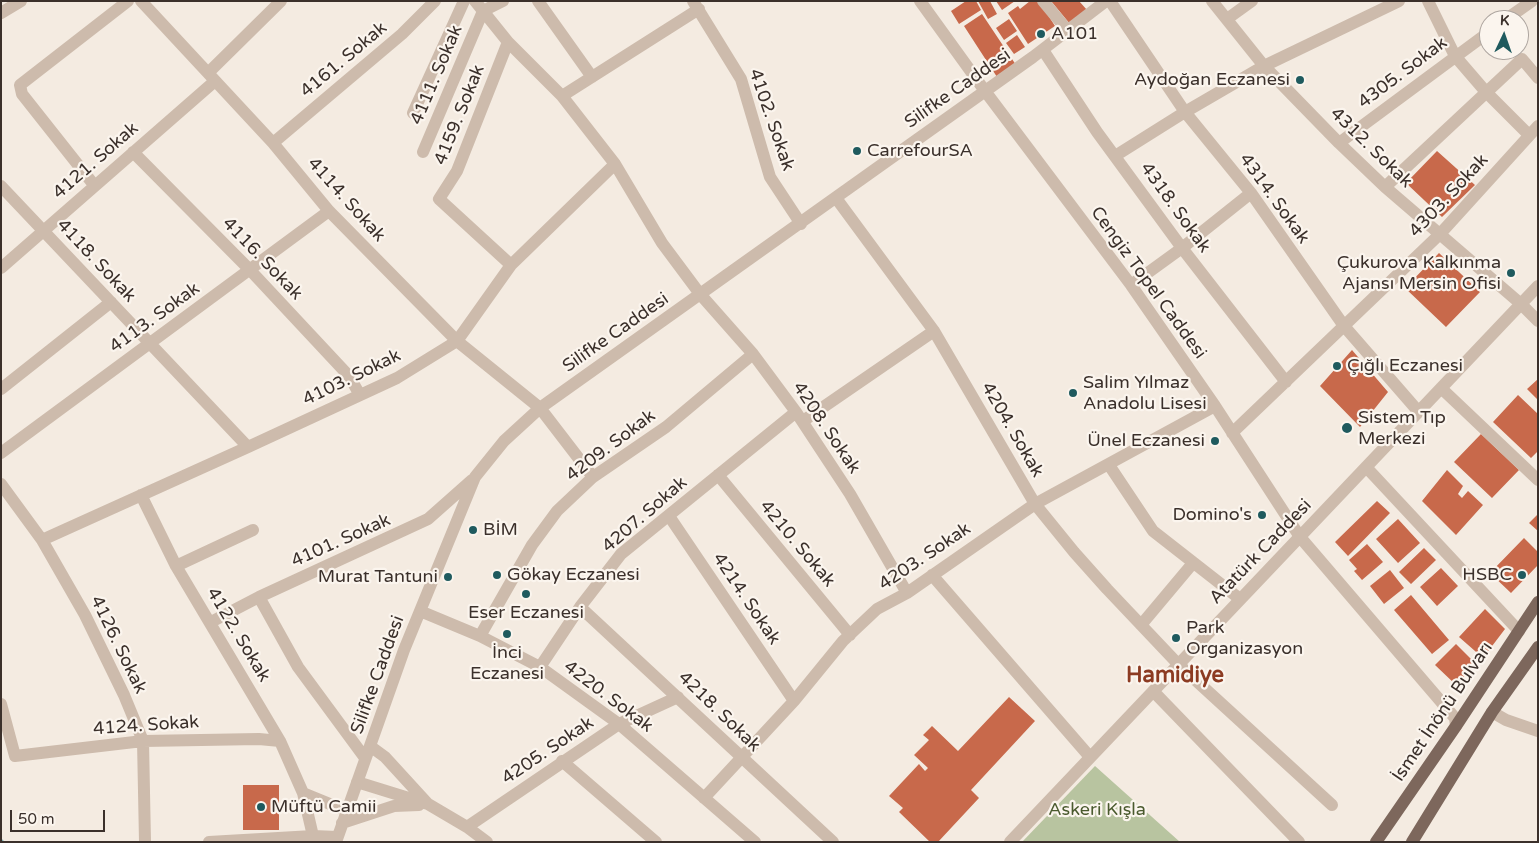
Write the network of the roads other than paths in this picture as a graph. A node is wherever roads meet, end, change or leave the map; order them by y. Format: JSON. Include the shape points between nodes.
{"nodes":[{"id":1,"x":21,"y":1,"type":"edge"},
{"id":2,"x":128,"y":1,"type":"edge"},
{"id":3,"x":141,"y":1,"type":"edge"},
{"id":4,"x":281,"y":1,"type":"edge"},
{"id":5,"x":434,"y":1,"type":"edge"},
{"id":6,"x":464,"y":1,"type":"edge"},
{"id":7,"x":503,"y":1,"type":"edge"},
{"id":8,"x":538,"y":1,"type":"edge"},
{"id":9,"x":920,"y":1,"type":"edge"},
{"id":10,"x":1043,"y":1,"type":"edge"},
{"id":11,"x":1106,"y":1,"type":"edge"},
{"id":12,"x":1110,"y":1,"type":"edge"},
{"id":13,"x":1212,"y":1,"type":"edge"},
{"id":14,"x":1252,"y":1,"type":"edge"},
{"id":15,"x":1399,"y":1,"type":"edge"},
{"id":16,"x":1428,"y":1,"type":"edge"},
{"id":17,"x":1532,"y":1,"type":"edge"},
{"id":18,"x":696,"y":5,"type":"edge"},
{"id":19,"x":479,"y":6,"type":"edge"},
{"id":20,"x":1519,"y":10,"type":"edge"},
{"id":21,"x":1,"y":13,"type":"edge"},
{"id":22,"x":1227,"y":19,"type":"junction"},
{"id":23,"x":1068,"y":31,"type":"junction"},
{"id":24,"x":1479,"y":39,"type":"edge"},
{"id":25,"x":508,"y":42,"type":"junction"},
{"id":26,"x":1043,"y":50,"type":"junction"},
{"id":27,"x":1454,"y":56,"type":"junction"},
{"id":28,"x":1264,"y":66,"type":"junction"},
{"id":29,"x":211,"y":77,"type":"junction"},
{"id":30,"x":592,"y":77,"type":"junction"},
{"id":31,"x":1538,"y":78,"type":"edge"},
{"id":32,"x":985,"y":91,"type":"junction"},
{"id":33,"x":1486,"y":92,"type":"junction"},
{"id":34,"x":562,"y":96,"type":"junction"},
{"id":35,"x":1185,"y":112,"type":"junction"},
{"id":36,"x":413,"y":113,"type":"dead end"},
{"id":37,"x":1534,"y":131,"type":"edge"},
{"id":38,"x":273,"y":143,"type":"junction"},
{"id":39,"x":1339,"y":143,"type":"junction"},
{"id":40,"x":134,"y":152,"type":"junction"},
{"id":41,"x":423,"y":152,"type":"dead end"},
{"id":42,"x":1115,"y":156,"type":"junction"},
{"id":43,"x":615,"y":164,"type":"junction"},
{"id":44,"x":94,"y":185,"type":"junction"},
{"id":45,"x":1,"y":186,"type":"edge"},
{"id":46,"x":1385,"y":187,"type":"junction"},
{"id":47,"x":1251,"y":193,"type":"junction"},
{"id":48,"x":836,"y":198,"type":"junction"},
{"id":49,"x":329,"y":211,"type":"junction"},
{"id":50,"x":801,"y":224,"type":"junction"},
{"id":51,"x":43,"y":231,"type":"junction"},
{"id":52,"x":1440,"y":234,"type":"junction"},
{"id":53,"x":1182,"y":248,"type":"junction"},
{"id":54,"x":511,"y":265,"type":"junction"},
{"id":55,"x":1,"y":268,"type":"edge"},
{"id":56,"x":250,"y":270,"type":"junction"},
{"id":57,"x":1130,"y":285,"type":"junction"},
{"id":58,"x":1538,"y":286,"type":"edge"},
{"id":59,"x":700,"y":294,"type":"junction"},
{"id":60,"x":111,"y":302,"type":"junction"},
{"id":61,"x":1521,"y":304,"type":"junction"},
{"id":62,"x":1538,"y":321,"type":"edge"},
{"id":63,"x":1344,"y":326,"type":"junction"},
{"id":64,"x":934,"y":331,"type":"junction"},
{"id":65,"x":457,"y":341,"type":"junction"},
{"id":66,"x":150,"y":344,"type":"junction"},
{"id":67,"x":753,"y":354,"type":"junction"},
{"id":68,"x":1286,"y":382,"type":"junction"},
{"id":69,"x":1440,"y":388,"type":"junction"},
{"id":70,"x":1,"y":389,"type":"edge"},
{"id":71,"x":360,"y":395,"type":"junction"},
{"id":72,"x":1215,"y":406,"type":"junction"},
{"id":73,"x":540,"y":408,"type":"junction"},
{"id":74,"x":1418,"y":412,"type":"junction"},
{"id":75,"x":799,"y":417,"type":"junction"},
{"id":76,"x":1232,"y":433,"type":"junction"},
{"id":77,"x":248,"y":447,"type":"junction"},
{"id":78,"x":1,"y":453,"type":"edge"},
{"id":79,"x":1109,"y":465,"type":"junction"},
{"id":80,"x":1366,"y":467,"type":"junction"},
{"id":81,"x":718,"y":475,"type":"junction"},
{"id":82,"x":475,"y":477,"type":"junction"},
{"id":83,"x":593,"y":477,"type":"junction"},
{"id":84,"x":1538,"y":480,"type":"edge"},
{"id":85,"x":1,"y":484,"type":"edge"},
{"id":86,"x":141,"y":496,"type":"junction"},
{"id":87,"x":1035,"y":504,"type":"junction"},
{"id":88,"x":669,"y":516,"type":"junction"},
{"id":89,"x":253,"y":530,"type":"dead end"},
{"id":90,"x":1300,"y":537,"type":"junction"},
{"id":91,"x":42,"y":540,"type":"junction"},
{"id":92,"x":1194,"y":563,"type":"junction"},
{"id":93,"x":176,"y":566,"type":"junction"},
{"id":94,"x":932,"y":575,"type":"junction"},
{"id":95,"x":907,"y":593,"type":"junction"},
{"id":96,"x":259,"y":597,"type":"junction"},
{"id":97,"x":1240,"y":599,"type":"junction"},
{"id":98,"x":1538,"y":602,"type":"edge"},
{"id":99,"x":580,"y":607,"type":"junction"},
{"id":100,"x":420,"y":610,"type":"junction"},
{"id":101,"x":211,"y":622,"type":"junction"},
{"id":102,"x":1141,"y":625,"type":"junction"},
{"id":103,"x":1519,"y":631,"type":"junction"},
{"id":104,"x":850,"y":635,"type":"junction"},
{"id":105,"x":480,"y":636,"type":"junction"},
{"id":106,"x":1538,"y":647,"type":"edge"},
{"id":107,"x":1178,"y":664,"type":"junction"},
{"id":108,"x":540,"y":667,"type":"junction"},
{"id":109,"x":1153,"y":691,"type":"junction"},
{"id":110,"x":678,"y":697,"type":"junction"},
{"id":111,"x":794,"y":701,"type":"junction"},
{"id":112,"x":1,"y":704,"type":"edge"},
{"id":113,"x":1492,"y":712,"type":"junction"},
{"id":114,"x":619,"y":724,"type":"junction"},
{"id":115,"x":1456,"y":726,"type":"junction"},
{"id":116,"x":1538,"y":731,"type":"edge"},
{"id":117,"x":280,"y":740,"type":"junction"},
{"id":118,"x":143,"y":741,"type":"junction"},
{"id":119,"x":367,"y":752,"type":"junction"},
{"id":120,"x":1090,"y":757,"type":"junction"},
{"id":121,"x":741,"y":758,"type":"junction"},
{"id":122,"x":562,"y":761,"type":"junction"},
{"id":123,"x":357,"y":782,"type":"junction"},
{"id":124,"x":302,"y":793,"type":"junction"},
{"id":125,"x":704,"y":798,"type":"junction"},
{"id":126,"x":428,"y":804,"type":"junction"},
{"id":127,"x":1332,"y":805,"type":"dead end"},
{"id":128,"x":347,"y":811,"type":"junction"},
{"id":129,"x":342,"y":823,"type":"junction"},
{"id":130,"x":467,"y":826,"type":"junction"},
{"id":131,"x":313,"y":836,"type":"junction"},
{"id":132,"x":336,"y":839,"type":"edge"},
{"id":133,"x":144,"y":842,"type":"edge"},
{"id":134,"x":209,"y":842,"type":"edge"},
{"id":135,"x":488,"y":842,"type":"edge"},
{"id":136,"x":656,"y":842,"type":"edge"},
{"id":137,"x":755,"y":842,"type":"edge"},
{"id":138,"x":833,"y":842,"type":"edge"},
{"id":139,"x":1010,"y":842,"type":"edge"},
{"id":140,"x":1299,"y":842,"type":"edge"},
{"id":141,"x":1376,"y":842,"type":"edge"},
{"id":142,"x":1412,"y":842,"type":"edge"}],
"edges":[{"from":1,"to":21,"type":"street"},
{"from":2,"to":44,"type":"street","via":[[20,85],[22,94]]},
{"from":3,"to":29,"type":"street","name":"4114. Sokak"},
{"from":4,"to":29,"type":"street","name":"4121. Sokak"},
{"from":5,"to":38,"type":"street","name":"4161. Sokak","via":[[402,34]]},
{"from":6,"to":36,"type":"street"},
{"from":7,"to":19,"type":"street"},
{"from":8,"to":30,"type":"street"},
{"from":9,"to":32,"type":"street","name":"Cengiz Topel Caddesi"},
{"from":10,"to":23,"type":"street"},
{"from":11,"to":23,"type":"street","name":"Silifke Caddesi"},
{"from":12,"to":35,"type":"street","name":"4314. Sokak"},
{"from":13,"to":22,"type":"street","name":"4312. Sokak"},
{"from":14,"to":22,"type":"street"},
{"from":15,"to":28,"type":"street"},
{"from":16,"to":27,"type":"street"},
{"from":17,"to":20,"type":"street"},
{"from":18,"to":30,"type":"street"},
{"from":18,"to":50,"type":"street","name":"4102. Sokak","via":[[741,79],[770,177]]},
{"from":19,"to":25,"type":"street","name":"4208. Sokak"},
{"from":19,"to":41,"type":"street","name":"4111. Sokak"},
{"from":22,"to":28,"type":"street","name":"4312. Sokak"},
{"from":23,"to":26,"type":"street","name":"Silifke Caddesi"},
{"from":24,"to":27,"type":"street","name":"4305. Sokak"},
{"from":25,"to":34,"type":"street","name":"4208. Sokak"},
{"from":25,"to":54,"type":"street","name":"4159. Sokak","via":[[457,171],[439,199]]},
{"from":26,"to":32,"type":"street","name":"Silifke Caddesi"},
{"from":26,"to":42,"type":"street","name":"4318. Sokak"},
{"from":27,"to":33,"type":"street"},
{"from":27,"to":39,"type":"street","name":"4305. Sokak"},
{"from":28,"to":35,"type":"street"},
{"from":28,"to":39,"type":"street","name":"4312. Sokak"},
{"from":29,"to":38,"type":"street","name":"4114. Sokak"},
{"from":29,"to":40,"type":"street","name":"4121. Sokak"},
{"from":30,"to":34,"type":"street"},
{"from":31,"to":33,"type":"street","via":[[1522,59]]},
{"from":32,"to":48,"type":"street","name":"Silifke Caddesi"},
{"from":32,"to":57,"type":"street","name":"Cengiz Topel Caddesi"},
{"from":33,"to":37,"type":"street"},
{"from":33,"to":46,"type":"street"},
{"from":34,"to":43,"type":"street","name":"4208. Sokak"},
{"from":35,"to":42,"type":"street"},
{"from":35,"to":47,"type":"street","name":"4314. Sokak"},
{"from":37,"to":52,"type":"street","name":"4303. Sokak"},
{"from":38,"to":49,"type":"street","name":"4114. Sokak"},
{"from":39,"to":46,"type":"street","name":"4312. Sokak"},
{"from":40,"to":44,"type":"street","name":"4121. Sokak"},
{"from":40,"to":56,"type":"street","name":"4116. Sokak"},
{"from":42,"to":53,"type":"street","name":"4318. Sokak"},
{"from":43,"to":54,"type":"street","name":"4103. Sokak"},
{"from":43,"to":59,"type":"street","name":"4208. Sokak","via":[[662,243]]},
{"from":44,"to":51,"type":"street","name":"4121. Sokak"},
{"from":45,"to":51,"type":"street","name":"4118. Sokak"},
{"from":46,"to":52,"type":"street","name":"4312. Sokak"},
{"from":47,"to":53,"type":"street"},
{"from":47,"to":63,"type":"street","name":"4314. Sokak"},
{"from":48,"to":50,"type":"street","name":"Silifke Caddesi"},
{"from":48,"to":64,"type":"street","name":"4204. Sokak"},
{"from":49,"to":56,"type":"street","name":"4113. Sokak"},
{"from":49,"to":65,"type":"street","name":"4114. Sokak"},
{"from":50,"to":59,"type":"street","name":"Silifke Caddesi"},
{"from":51,"to":55,"type":"street","name":"4121. Sokak"},
{"from":51,"to":60,"type":"street","name":"4118. Sokak"},
{"from":52,"to":61,"type":"street","name":"4312. Sokak"},
{"from":52,"to":63,"type":"street","name":"4303. Sokak"},
{"from":53,"to":57,"type":"street"},
{"from":53,"to":68,"type":"street","name":"4318. Sokak"},
{"from":54,"to":65,"type":"street","name":"4103. Sokak"},
{"from":56,"to":66,"type":"street","name":"4113. Sokak"},
{"from":56,"to":71,"type":"street","name":"4116. Sokak","via":[[349,376]]},
{"from":57,"to":72,"type":"street","name":"Cengiz Topel Caddesi"},
{"from":58,"to":61,"type":"street","name":"Atatürk Caddesi"},
{"from":59,"to":67,"type":"street","name":"4208. Sokak"},
{"from":59,"to":73,"type":"street","name":"Silifke Caddesi"},
{"from":60,"to":66,"type":"street","name":"4118. Sokak"},
{"from":60,"to":70,"type":"street"},
{"from":61,"to":62,"type":"street","name":"4312. Sokak"},
{"from":61,"to":69,"type":"street","name":"Atatürk Caddesi"},
{"from":63,"to":68,"type":"street","name":"4303. Sokak"},
{"from":63,"to":74,"type":"street","name":"4314. Sokak"},
{"from":64,"to":75,"type":"street","name":"4207. Sokak"},
{"from":64,"to":87,"type":"street","name":"4204. Sokak"},
{"from":65,"to":71,"type":"street","name":"4103. Sokak","via":[[397,378]]},
{"from":65,"to":73,"type":"street","name":"4114. Sokak"},
{"from":66,"to":77,"type":"street","name":"4118. Sokak"},
{"from":66,"to":78,"type":"street","name":"4113. Sokak"},
{"from":67,"to":75,"type":"street","name":"4208. Sokak"},
{"from":67,"to":83,"type":"street","name":"4209. Sokak","via":[[666,427]]},
{"from":68,"to":76,"type":"street","name":"4303. Sokak"},
{"from":69,"to":74,"type":"street","name":"Atatürk Caddesi"},
{"from":69,"to":84,"type":"street"},
{"from":71,"to":77,"type":"street","name":"4103. Sokak"},
{"from":72,"to":76,"type":"street","name":"Cengiz Topel Caddesi"},
{"from":72,"to":79,"type":"street","name":"4203. Sokak"},
{"from":73,"to":82,"type":"street","name":"Silifke Caddesi","via":[[504,441]]},
{"from":73,"to":83,"type":"street","name":"4114. Sokak"},
{"from":74,"to":80,"type":"street","name":"Atatürk Caddesi"},
{"from":75,"to":81,"type":"street","name":"4207. Sokak"},
{"from":75,"to":95,"type":"street","name":"4208. Sokak","via":[[850,494]]},
{"from":76,"to":90,"type":"street","name":"Cengiz Topel Caddesi"},
{"from":77,"to":86,"type":"street","name":"4103. Sokak"},
{"from":79,"to":87,"type":"street","name":"4203. Sokak"},
{"from":79,"to":92,"type":"street","via":[[1153,531]]},
{"from":80,"to":90,"type":"street","name":"Atatürk Caddesi"},
{"from":80,"to":103,"type":"street"},
{"from":81,"to":88,"type":"street","name":"4207. Sokak"},
{"from":81,"to":104,"type":"street","name":"4210. Sokak"},
{"from":82,"to":96,"type":"street","name":"4101. Sokak","via":[[428,519]]},
{"from":82,"to":100,"type":"street","name":"Silifke Caddesi"},
{"from":83,"to":105,"type":"street","name":"4209. Sokak","via":[[557,511],[532,545]]},
{"from":85,"to":91,"type":"street","name":"4126. Sokak"},
{"from":86,"to":91,"type":"street","name":"4103. Sokak"},
{"from":86,"to":93,"type":"street","name":"4122. Sokak"},
{"from":87,"to":94,"type":"street","name":"4203. Sokak"},
{"from":87,"to":102,"type":"street","name":"4204. Sokak"},
{"from":88,"to":99,"type":"street","name":"4207. Sokak","via":[[620,554]]},
{"from":88,"to":111,"type":"street","name":"4214. Sokak"},
{"from":89,"to":93,"type":"street"},
{"from":90,"to":97,"type":"street","name":"Atatürk Caddesi"},
{"from":90,"to":115,"type":"street","name":"Cengiz Topel Caddesi","via":[[1456,718]]},
{"from":91,"to":118,"type":"street","name":"4126. Sokak","via":[[85,615]]},
{"from":92,"to":97,"type":"street"},
{"from":92,"to":102,"type":"street"},
{"from":93,"to":101,"type":"street","name":"4122. Sokak"},
{"from":94,"to":95,"type":"street","name":"4203. Sokak"},
{"from":94,"to":120,"type":"street"},
{"from":95,"to":104,"type":"street","name":"4203. Sokak","via":[[877,609]]},
{"from":96,"to":101,"type":"street","name":"4101. Sokak"},
{"from":96,"to":119,"type":"street","via":[[298,667]]},
{"from":97,"to":107,"type":"street","name":"Atatürk Caddesi"},
{"from":98,"to":103,"type":"main road","name":"İsmet İnönü Bulvarı"},
{"from":99,"to":108,"type":"street","name":"4207. Sokak"},
{"from":99,"to":110,"type":"street","name":"4218. Sokak"},
{"from":100,"to":105,"type":"street","name":"4220. Sokak"},
{"from":100,"to":119,"type":"street","name":"Silifke Caddesi"},
{"from":101,"to":117,"type":"street","name":"4122. Sokak"},
{"from":102,"to":107,"type":"street","name":"4204. Sokak"},
{"from":103,"to":115,"type":"main road","name":"İsmet İnönü Bulvarı"},
{"from":104,"to":111,"type":"street","name":"4203. Sokak"},
{"from":105,"to":108,"type":"street","name":"4220. Sokak"},
{"from":106,"to":113,"type":"main road"},
{"from":107,"to":109,"type":"street","name":"Atatürk Caddesi"},
{"from":107,"to":127,"type":"street","name":"4204. Sokak"},
{"from":108,"to":114,"type":"street","name":"4220. Sokak"},
{"from":109,"to":120,"type":"street","name":"Atatürk Caddesi"},
{"from":109,"to":140,"type":"street"},
{"from":110,"to":114,"type":"street","name":"4205. Sokak"},
{"from":110,"to":121,"type":"street","name":"4218. Sokak"},
{"from":111,"to":121,"type":"street","name":"4203. Sokak"},
{"from":112,"to":118,"type":"street","name":"4124. Sokak","via":[[15,756]]},
{"from":113,"to":116,"type":"street"},
{"from":113,"to":142,"type":"main road"},
{"from":114,"to":122,"type":"street","name":"4205. Sokak"},
{"from":114,"to":125,"type":"street","name":"4220. Sokak"},
{"from":115,"to":141,"type":"main road","name":"İsmet İnönü Bulvarı"},
{"from":117,"to":118,"type":"street","name":"4124. Sokak"},
{"from":117,"to":124,"type":"street","name":"4122. Sokak"},
{"from":118,"to":133,"type":"street","name":"4126. Sokak"},
{"from":119,"to":123,"type":"street","name":"Silifke Caddesi"},
{"from":119,"to":126,"type":"street","via":[[385,757]]},
{"from":120,"to":139,"type":"street","name":"Atatürk Caddesi"},
{"from":121,"to":125,"type":"street","name":"4203. Sokak"},
{"from":121,"to":138,"type":"street","name":"4218. Sokak"},
{"from":122,"to":130,"type":"street","name":"4205. Sokak"},
{"from":122,"to":136,"type":"street"},
{"from":123,"to":126,"type":"street"},
{"from":123,"to":128,"type":"street","name":"Silifke Caddesi"},
{"from":124,"to":128,"type":"street"},
{"from":124,"to":131,"type":"street","name":"4122. Sokak"},
{"from":125,"to":137,"type":"street","name":"4220. Sokak"},
{"from":126,"to":129,"type":"street","via":[[394,806]]},
{"from":126,"to":130,"type":"street"},
{"from":128,"to":129,"type":"street","name":"Silifke Caddesi"},
{"from":129,"to":132,"type":"street","name":"Silifke Caddesi"},
{"from":130,"to":135,"type":"street"},
{"from":131,"to":132,"type":"street"},
{"from":131,"to":134,"type":"street"}]}
